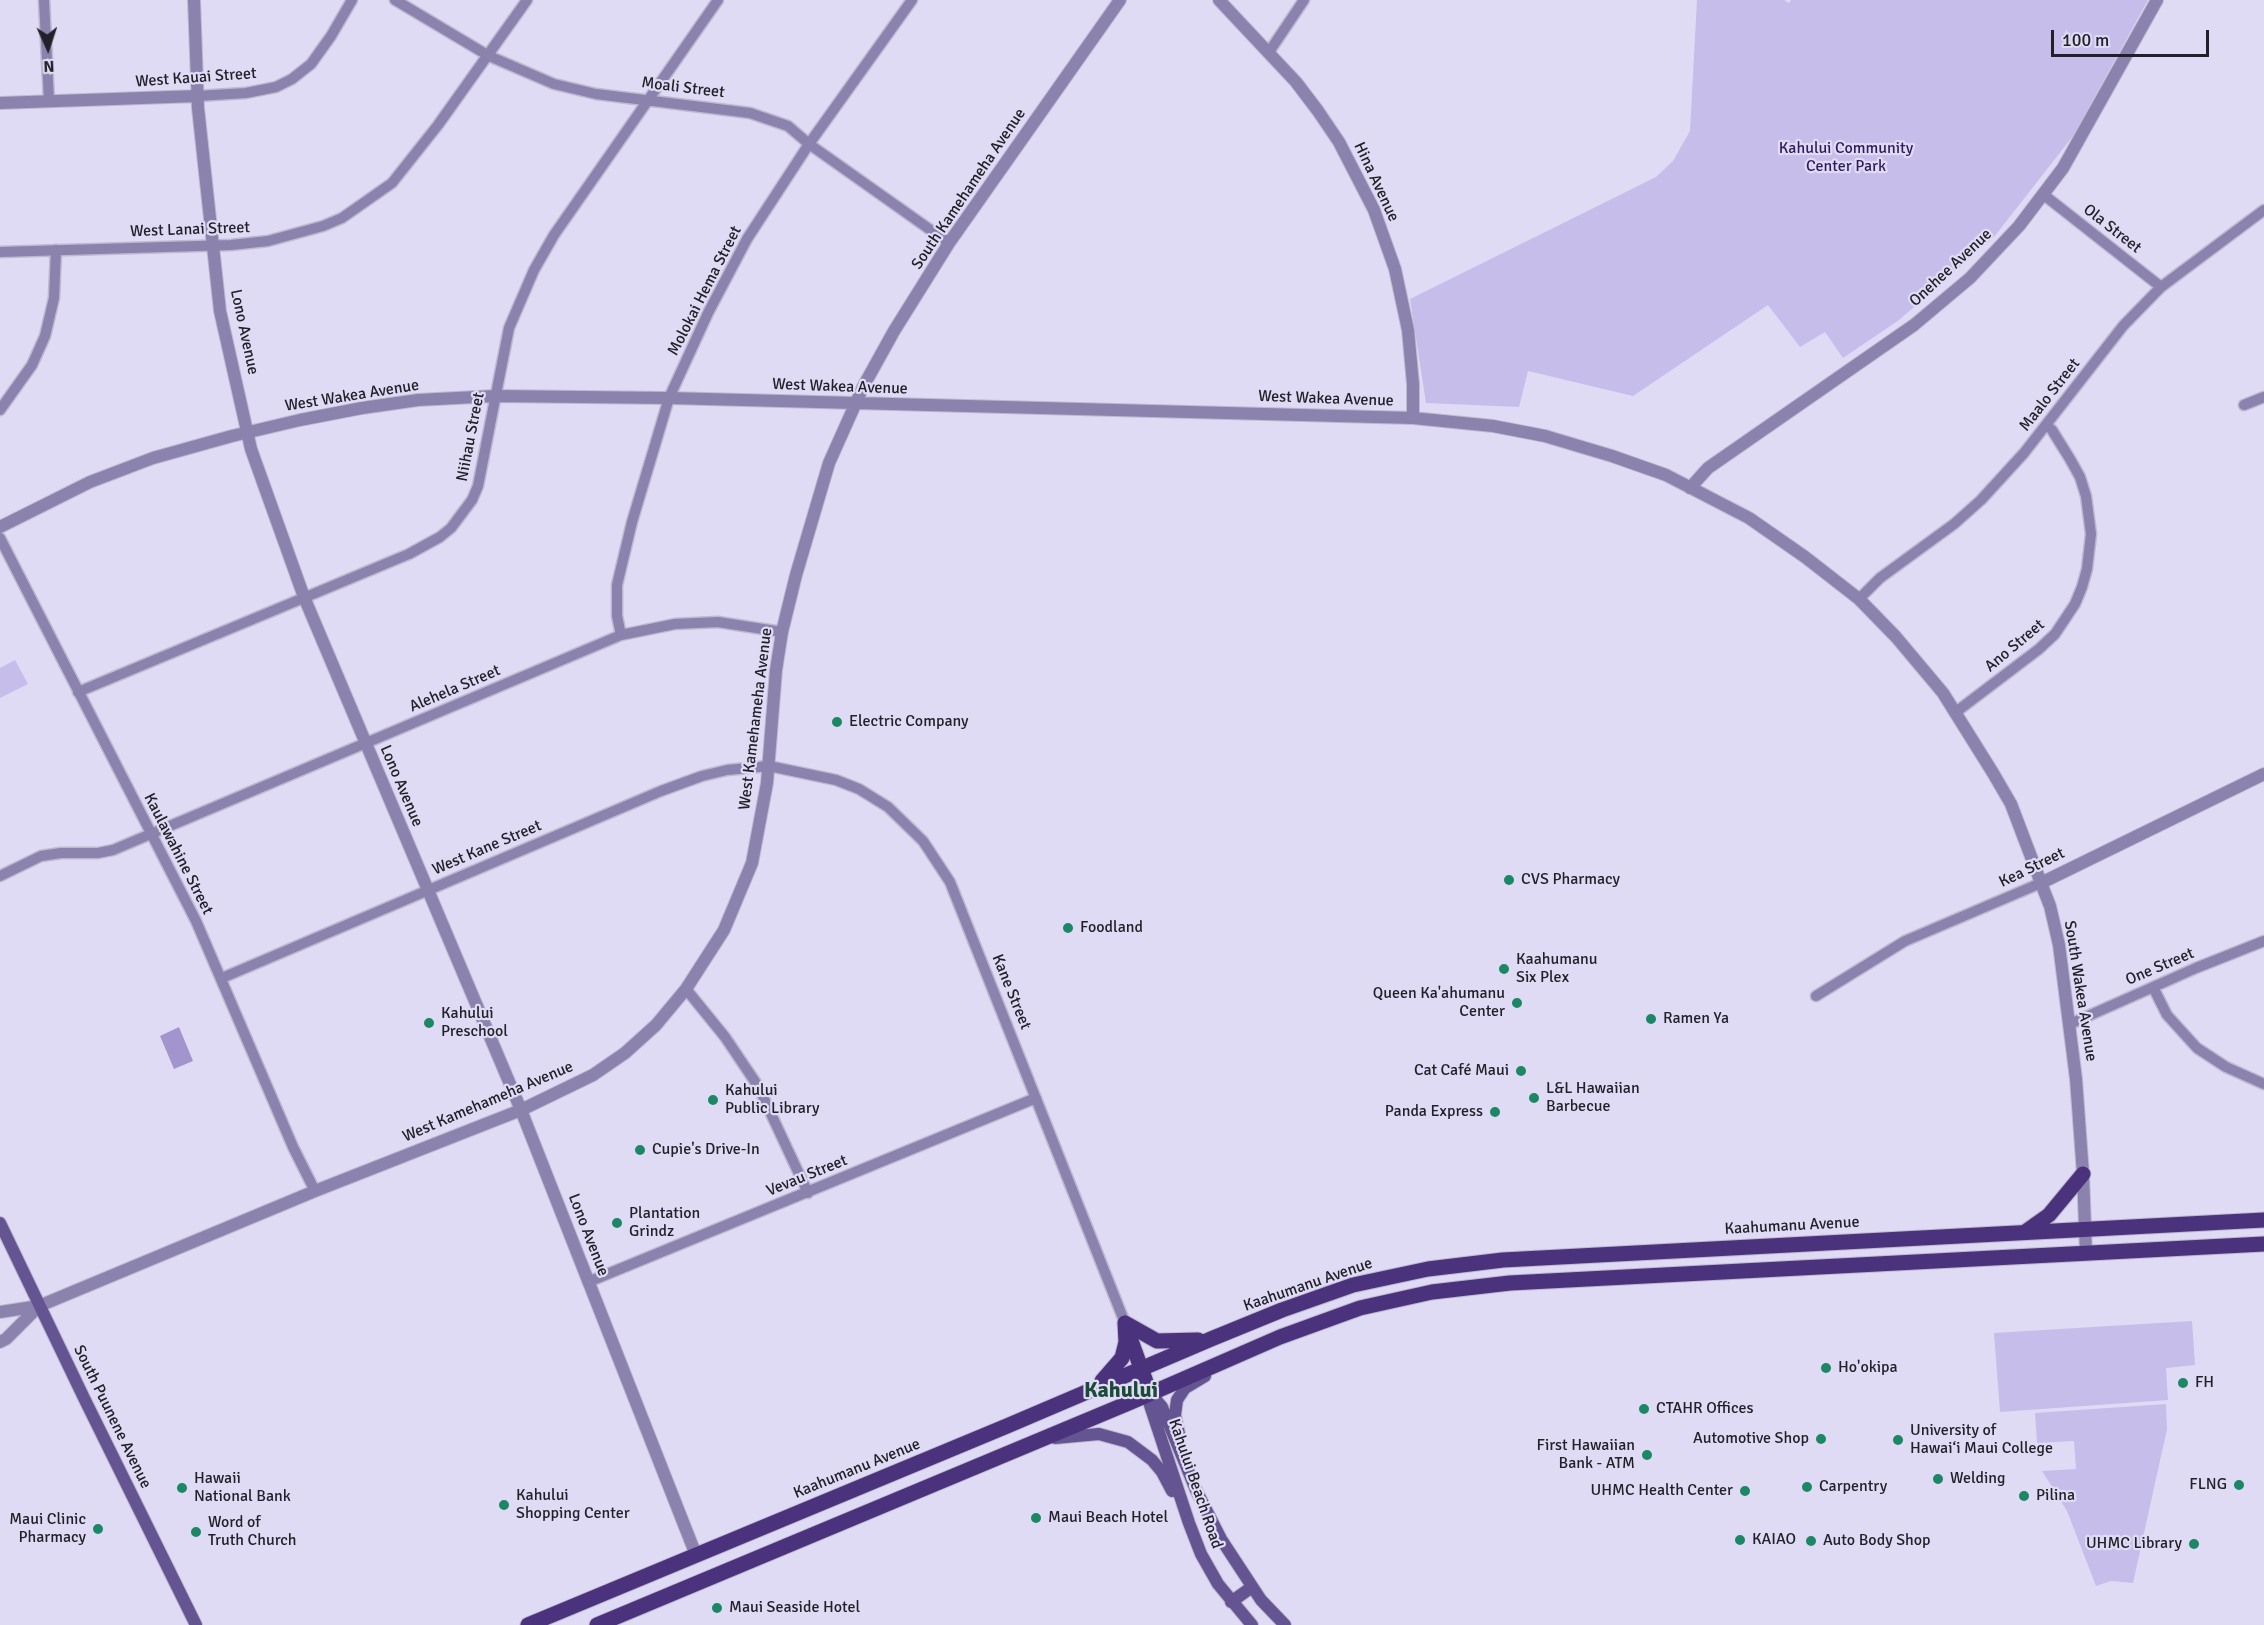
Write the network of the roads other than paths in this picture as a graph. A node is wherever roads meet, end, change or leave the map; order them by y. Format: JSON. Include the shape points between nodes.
{"nodes":[{"id":1,"x":44,"y":0,"type":"edge"},
{"id":2,"x":194,"y":0,"type":"edge"},
{"id":3,"x":352,"y":0,"type":"edge"},
{"id":4,"x":395,"y":0,"type":"edge"},
{"id":5,"x":527,"y":0,"type":"edge"},
{"id":6,"x":718,"y":0,"type":"edge"},
{"id":7,"x":912,"y":0,"type":"edge"},
{"id":8,"x":1120,"y":0,"type":"edge"},
{"id":9,"x":1219,"y":0,"type":"edge"},
{"id":10,"x":1304,"y":0,"type":"edge"},
{"id":11,"x":2157,"y":0,"type":"edge"},
{"id":12,"x":1269,"y":51,"type":"junction"},
{"id":13,"x":489,"y":56,"type":"junction"},
{"id":14,"x":198,"y":96,"type":"junction"},
{"id":15,"x":648,"y":99,"type":"junction"},
{"id":16,"x":50,"y":101,"type":"junction"},
{"id":17,"x":0,"y":103,"type":"edge"},
{"id":18,"x":809,"y":144,"type":"junction"},
{"id":19,"x":2044,"y":195,"type":"junction"},
{"id":20,"x":2264,"y":210,"type":"edge"},
{"id":21,"x":949,"y":243,"type":"junction"},
{"id":22,"x":213,"y":245,"type":"junction"},
{"id":23,"x":56,"y":250,"type":"junction"},
{"id":24,"x":0,"y":252,"type":"edge"},
{"id":25,"x":2162,"y":287,"type":"junction"},
{"id":26,"x":495,"y":396,"type":"junction"},
{"id":27,"x":2264,"y":397,"type":"edge"},
{"id":28,"x":669,"y":398,"type":"junction"},
{"id":29,"x":856,"y":403,"type":"junction"},
{"id":30,"x":2244,"y":405,"type":"dead end"},
{"id":31,"x":0,"y":410,"type":"edge"},
{"id":32,"x":1413,"y":418,"type":"junction"},
{"id":33,"x":2046,"y":425,"type":"junction"},
{"id":34,"x":247,"y":433,"type":"junction"},
{"id":35,"x":1690,"y":488,"type":"junction"},
{"id":36,"x":0,"y":527,"type":"edge"},
{"id":37,"x":0,"y":538,"type":"edge"},
{"id":38,"x":304,"y":597,"type":"junction"},
{"id":39,"x":1859,"y":599,"type":"junction"},
{"id":40,"x":782,"y":632,"type":"junction"},
{"id":41,"x":621,"y":635,"type":"junction"},
{"id":42,"x":78,"y":692,"type":"junction"},
{"id":43,"x":1956,"y":712,"type":"junction"},
{"id":44,"x":366,"y":744,"type":"junction"},
{"id":45,"x":769,"y":766,"type":"junction"},
{"id":46,"x":2264,"y":774,"type":"edge"},
{"id":47,"x":150,"y":834,"type":"junction"},
{"id":48,"x":0,"y":876,"type":"edge"},
{"id":49,"x":2041,"y":883,"type":"junction"},
{"id":50,"x":427,"y":890,"type":"junction"},
{"id":51,"x":2264,"y":941,"type":"edge"},
{"id":52,"x":222,"y":978,"type":"junction"},
{"id":53,"x":2153,"y":987,"type":"junction"},
{"id":54,"x":686,"y":989,"type":"junction"},
{"id":55,"x":1816,"y":996,"type":"dead end"},
{"id":56,"x":2070,"y":1024,"type":"junction"},
{"id":57,"x":2264,"y":1084,"type":"edge"},
{"id":58,"x":1036,"y":1098,"type":"junction"},
{"id":59,"x":521,"y":1110,"type":"junction"},
{"id":60,"x":2083,"y":1174,"type":"junction"},
{"id":61,"x":315,"y":1191,"type":"junction"},
{"id":62,"x":808,"y":1193,"type":"junction"},
{"id":63,"x":2264,"y":1220,"type":"edge"},
{"id":64,"x":0,"y":1223,"type":"edge"},
{"id":65,"x":2085,"y":1229,"type":"junction"},
{"id":66,"x":2025,"y":1232,"type":"junction"},
{"id":67,"x":2264,"y":1244,"type":"edge"},
{"id":68,"x":1637,"y":1252,"type":"junction"},
{"id":69,"x":2086,"y":1253,"type":"junction"},
{"id":70,"x":1639,"y":1275,"type":"junction"},
{"id":71,"x":588,"y":1282,"type":"junction"},
{"id":72,"x":39,"y":1306,"type":"junction"},
{"id":73,"x":0,"y":1312,"type":"edge"},
{"id":74,"x":1125,"y":1323,"type":"junction"},
{"id":75,"x":1211,"y":1339,"type":"junction"},
{"id":76,"x":0,"y":1342,"type":"edge"},
{"id":77,"x":1216,"y":1365,"type":"junction"},
{"id":78,"x":1141,"y":1368,"type":"junction"},
{"id":79,"x":1095,"y":1388,"type":"junction"},
{"id":80,"x":1150,"y":1393,"type":"junction"},
{"id":81,"x":1033,"y":1443,"type":"junction"},
{"id":82,"x":1186,"y":1464,"type":"junction"},
{"id":83,"x":913,"y":1465,"type":"junction"},
{"id":84,"x":923,"y":1489,"type":"junction"},
{"id":85,"x":1189,"y":1523,"type":"junction"},
{"id":86,"x":696,"y":1555,"type":"junction"},
{"id":87,"x":706,"y":1579,"type":"junction"},
{"id":88,"x":1252,"y":1587,"type":"junction"},
{"id":89,"x":1231,"y":1602,"type":"junction"},
{"id":90,"x":196,"y":1625,"type":"edge"},
{"id":91,"x":528,"y":1625,"type":"edge"},
{"id":92,"x":597,"y":1625,"type":"edge"},
{"id":93,"x":1252,"y":1625,"type":"edge"},
{"id":94,"x":1285,"y":1625,"type":"edge"}],
"edges":[{"from":1,"to":16,"type":"street"},
{"from":2,"to":14,"type":"street","name":"Lono Avenue"},
{"from":3,"to":14,"type":"street","name":"West Kauai Street","via":[[311,64],[292,79],[246,93]]},
{"from":4,"to":13,"type":"street","name":"Moali Street"},
{"from":5,"to":13,"type":"street","name":"West Lanai Street"},
{"from":6,"to":15,"type":"street","name":"Niihau Street"},
{"from":7,"to":18,"type":"street","name":"Molokai Hema Street"},
{"from":8,"to":21,"type":"street","name":"South Kamehameha Avenue"},
{"from":9,"to":12,"type":"street","name":"Hina Avenue"},
{"from":10,"to":12,"type":"street"},
{"from":11,"to":19,"type":"street","name":"Onehee Avenue"},
{"from":12,"to":32,"type":"street","name":"Hina Avenue","via":[[1339,142],[1374,210],[1395,269],[1408,330]]},
{"from":13,"to":15,"type":"street","name":"Moali Street","via":[[554,84],[596,94]]},
{"from":13,"to":22,"type":"street","name":"West Lanai Street","via":[[392,183],[342,219],[268,241]]},
{"from":14,"to":16,"type":"street","name":"West Kauai Street"},
{"from":14,"to":22,"type":"street","name":"Lono Avenue"},
{"from":15,"to":18,"type":"street","name":"Moali Street","via":[[764,116],[788,126]]},
{"from":15,"to":26,"type":"street","name":"Niihau Street","via":[[534,270],[510,328]]},
{"from":16,"to":17,"type":"street","name":"West Kauai Street"},
{"from":18,"to":21,"type":"street","name":"Moali Street"},
{"from":18,"to":28,"type":"street","name":"Molokai Hema Street","via":[[747,239]]},
{"from":19,"to":25,"type":"street","name":"Ola Street"},
{"from":19,"to":35,"type":"street","name":"Onehee Avenue","via":[[1970,278],[1914,325],[1708,468]]},
{"from":20,"to":25,"type":"street","name":"Maalo Street"},
{"from":21,"to":29,"type":"street","name":"South Kamehameha Avenue","via":[[894,331]]},
{"from":22,"to":23,"type":"street","name":"West Lanai Street"},
{"from":22,"to":34,"type":"street","name":"Lono Avenue","via":[[220,311]]},
{"from":23,"to":24,"type":"street","name":"West Lanai Street"},
{"from":23,"to":31,"type":"street","via":[[54,298],[45,336],[32,365]]},
{"from":25,"to":33,"type":"street","name":"Maalo Street","via":[[2123,326]]},
{"from":26,"to":28,"type":"street","name":"West Wakea Avenue"},
{"from":26,"to":34,"type":"street","name":"West Wakea Avenue","via":[[362,408]]},
{"from":26,"to":38,"type":"street","name":"Niihau Street","via":[[478,486],[451,528],[409,554]]},
{"from":27,"to":30,"type":"street"},
{"from":28,"to":29,"type":"street","name":"West Wakea Avenue"},
{"from":28,"to":41,"type":"street","name":"Molokai Hema Street","via":[[632,522],[618,585]]},
{"from":29,"to":32,"type":"street","name":"West Wakea Avenue"},
{"from":29,"to":40,"type":"street","name":"West Kamehameha Avenue","via":[[830,463]]},
{"from":32,"to":35,"type":"street","name":"West Wakea Avenue","via":[[1493,426],[1559,440],[1623,459]]},
{"from":33,"to":39,"type":"street","name":"Maalo Street","via":[[1981,500],[1880,578]]},
{"from":33,"to":43,"type":"street","name":"Ano Street","via":[[2070,459],[2086,496],[2091,534],[2082,587],[2055,634]]},
{"from":34,"to":36,"type":"street","name":"West Wakea Avenue","via":[[153,458],[90,482]]},
{"from":34,"to":38,"type":"street","name":"Lono Avenue"},
{"from":35,"to":39,"type":"street","name":"South Wakea Avenue","via":[[1749,518]]},
{"from":37,"to":42,"type":"street","name":"Kaulawahine Street"},
{"from":38,"to":42,"type":"street","name":"Niihau Street"},
{"from":38,"to":44,"type":"street","name":"Lono Avenue"},
{"from":39,"to":43,"type":"street","name":"South Wakea Avenue","via":[[1896,637]]},
{"from":40,"to":41,"type":"street","name":"Alehela Street","via":[[718,622],[675,624]]},
{"from":40,"to":45,"type":"street","name":"West Kamehameha Avenue"},
{"from":41,"to":44,"type":"street","name":"Alehela Street"},
{"from":42,"to":47,"type":"street","name":"Kaulawahine Street"},
{"from":43,"to":49,"type":"street","name":"South Wakea Avenue","via":[[2011,804]]},
{"from":44,"to":47,"type":"street","name":"Alehela Street"},
{"from":44,"to":50,"type":"street","name":"Lono Avenue"},
{"from":45,"to":50,"type":"street","name":"West Kane Street","via":[[727,770],[677,784]]},
{"from":45,"to":54,"type":"street","name":"West Kamehameha Avenue","via":[[752,863],[724,930]]},
{"from":45,"to":58,"type":"street","name":"Kane Street","via":[[836,780],[859,789],[888,807],[923,841],[957,899]]},
{"from":46,"to":49,"type":"street","name":"Kea Street"},
{"from":47,"to":48,"type":"street","name":"Alehela Street","via":[[113,850],[40,856]]},
{"from":47,"to":52,"type":"street","name":"Kaulawahine Street"},
{"from":49,"to":55,"type":"street","name":"Kea Street","via":[[1905,941]]},
{"from":49,"to":56,"type":"street","name":"South Wakea Avenue","via":[[2059,945]]},
{"from":50,"to":52,"type":"street","name":"West Kane Street"},
{"from":50,"to":59,"type":"street","name":"Lono Avenue"},
{"from":51,"to":53,"type":"street","name":"One Street"},
{"from":52,"to":61,"type":"street","name":"Kaulawahine Street"},
{"from":53,"to":56,"type":"street","name":"One Street"},
{"from":53,"to":57,"type":"street","via":[[2166,1015],[2197,1048],[2226,1067]]},
{"from":54,"to":59,"type":"street","name":"West Kamehameha Avenue","via":[[656,1025],[625,1053],[593,1075]]},
{"from":54,"to":62,"type":"street","via":[[758,1086]]},
{"from":56,"to":60,"type":"street","name":"South Wakea Avenue"},
{"from":58,"to":62,"type":"street","name":"Vevau Street"},
{"from":58,"to":74,"type":"street","name":"Kane Street"},
{"from":59,"to":61,"type":"street","name":"West Kamehameha Avenue"},
{"from":59,"to":71,"type":"street","name":"Lono Avenue"},
{"from":60,"to":65,"type":"street","name":"South Wakea Avenue"},
{"from":60,"to":66,"type":"main road","via":[[2049,1215]]},
{"from":61,"to":72,"type":"street","name":"West Kamehameha Avenue"},
{"from":62,"to":71,"type":"street","name":"Vevau Street"},
{"from":63,"to":65,"type":"main road","name":"Kaahumanu Avenue"},
{"from":64,"to":72,"type":"main road","name":"South Puunene Avenue"},
{"from":65,"to":66,"type":"main road","name":"Kaahumanu Avenue"},
{"from":65,"to":69,"type":"street","name":"South Wakea Avenue"},
{"from":66,"to":68,"type":"main road","name":"Kaahumanu Avenue"},
{"from":67,"to":69,"type":"main road"},
{"from":68,"to":70,"type":"main road"},
{"from":68,"to":75,"type":"main road","name":"Kaahumanu Avenue","via":[[1428,1269],[1353,1285]]},
{"from":69,"to":70,"type":"main road"},
{"from":70,"to":77,"type":"main road","via":[[1432,1292],[1360,1308]]},
{"from":71,"to":86,"type":"street","name":"Lono Avenue"},
{"from":72,"to":73,"type":"street"},
{"from":72,"to":76,"type":"street"},
{"from":72,"to":90,"type":"main road","name":"South Puunene Avenue"},
{"from":74,"to":75,"type":"main road","via":[[1157,1341]]},
{"from":74,"to":78,"type":"main road"},
{"from":74,"to":79,"type":"main road","via":[[1122,1358]]},
{"from":75,"to":78,"type":"main road","name":"Kaahumanu Avenue"},
{"from":77,"to":80,"type":"main road"},
{"from":77,"to":82,"type":"main road","via":[[1185,1388],[1177,1400],[1175,1415]]},
{"from":78,"to":79,"type":"main road","name":"Kaahumanu Avenue"},
{"from":78,"to":80,"type":"main road"},
{"from":79,"to":83,"type":"main road","name":"Kaahumanu Avenue"},
{"from":80,"to":81,"type":"main road"},
{"from":80,"to":82,"type":"main road","name":"Kahului Beach Road","via":[[1162,1407]]},
{"from":80,"to":85,"type":"main road","name":"Kahului Beach Road","via":[[1148,1399]]},
{"from":81,"to":84,"type":"main road"},
{"from":81,"to":85,"type":"main road","via":[[1085,1434],[1128,1442],[1162,1472]]},
{"from":82,"to":88,"type":"main road","name":"Kahului Beach Road","via":[[1221,1539]]},
{"from":83,"to":84,"type":"main road"},
{"from":83,"to":86,"type":"main road","name":"Kaahumanu Avenue"},
{"from":84,"to":87,"type":"main road"},
{"from":85,"to":89,"type":"main road","name":"Kahului Beach Road","via":[[1201,1554]]},
{"from":86,"to":87,"type":"main road"},
{"from":86,"to":91,"type":"main road","name":"Kaahumanu Avenue"},
{"from":87,"to":92,"type":"main road"},
{"from":88,"to":89,"type":"main road"},
{"from":88,"to":94,"type":"main road","name":"Kahului Beach Road"},
{"from":89,"to":93,"type":"main road","name":"Kahului Beach Road"}]}
